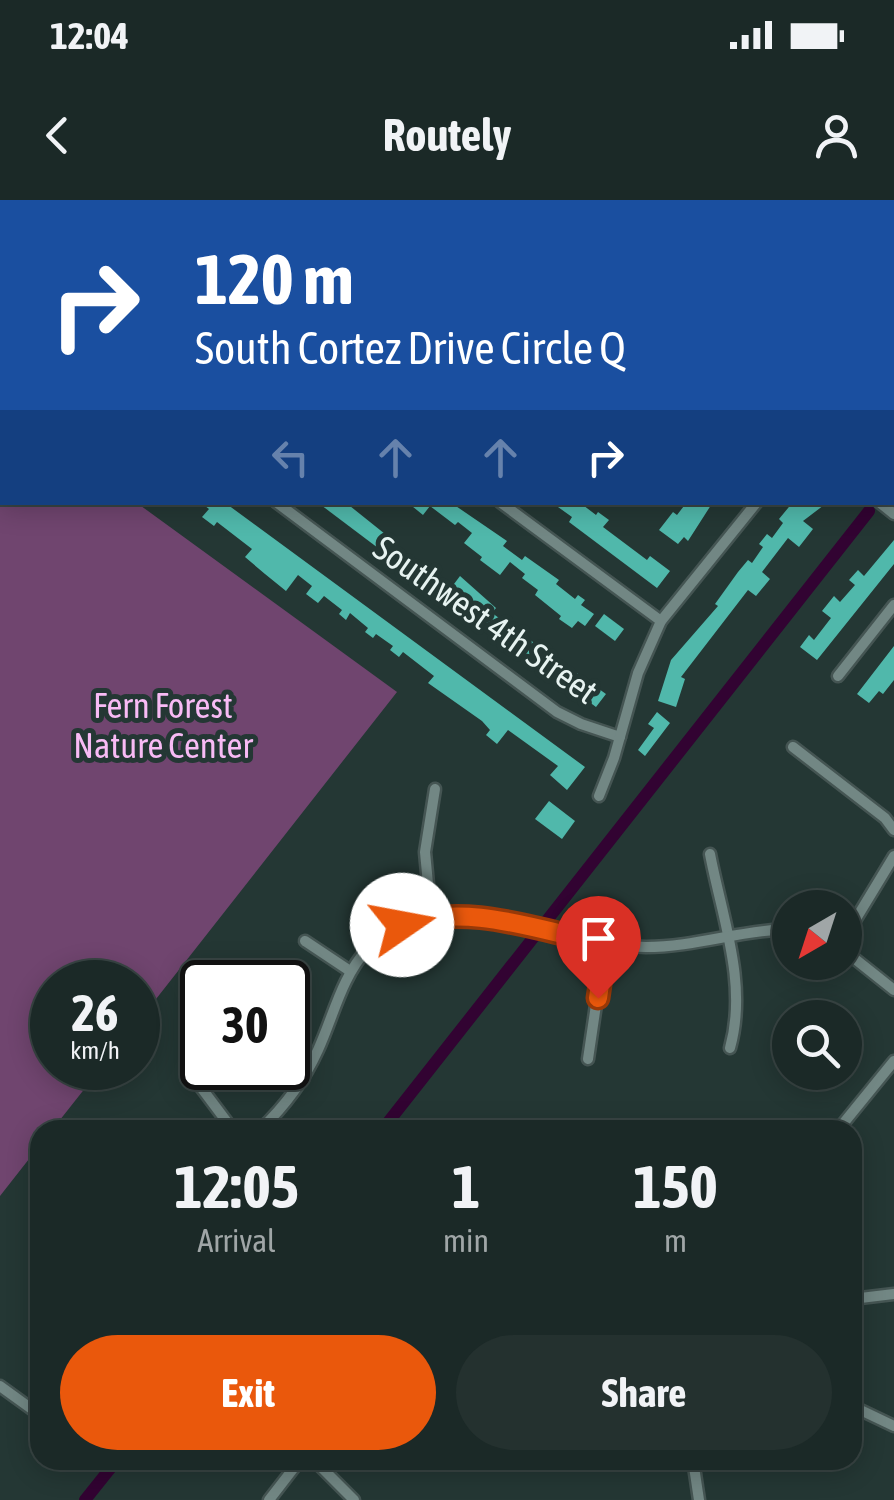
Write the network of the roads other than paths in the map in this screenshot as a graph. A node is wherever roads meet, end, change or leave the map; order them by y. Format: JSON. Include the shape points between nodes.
{"nodes":[{"id":1,"x":280,"y":505,"type":"edge"},
{"id":2,"x":504,"y":505,"type":"edge"},
{"id":3,"x":755,"y":505,"type":"edge"},
{"id":4,"x":894,"y":605,"type":"edge"},
{"id":5,"x":661,"y":621,"type":"junction"},
{"id":6,"x":838,"y":676,"type":"dead end"},
{"id":7,"x":620,"y":737,"type":"junction"},
{"id":8,"x":794,"y":747,"type":"dead end"},
{"id":9,"x":435,"y":788,"type":"dead end"},
{"id":10,"x":599,"y":796,"type":"dead end"},
{"id":11,"x":894,"y":830,"type":"edge"},
{"id":12,"x":710,"y":854,"type":"dead end"},
{"id":13,"x":894,"y":856,"type":"edge"},
{"id":14,"x":862,"y":909,"type":"edge"},
{"id":15,"x":431,"y":916,"type":"junction"},
{"id":16,"x":772,"y":931,"type":"edge"},
{"id":17,"x":726,"y":937,"type":"junction"},
{"id":18,"x":305,"y":940,"type":"dead end"},
{"id":19,"x":606,"y":944,"type":"junction"},
{"id":20,"x":862,"y":965,"type":"edge"},
{"id":21,"x":350,"y":971,"type":"junction"},
{"id":22,"x":894,"y":990,"type":"edge"},
{"id":23,"x":730,"y":1048,"type":"dead end"},
{"id":24,"x":588,"y":1059,"type":"dead end"},
{"id":25,"x":894,"y":1060,"type":"edge"},
{"id":26,"x":203,"y":1090,"type":"edge"},
{"id":27,"x":225,"y":1120,"type":"edge"},
{"id":28,"x":268,"y":1120,"type":"edge"},
{"id":29,"x":846,"y":1120,"type":"edge"},
{"id":30,"x":894,"y":1294,"type":"edge"},
{"id":31,"x":862,"y":1298,"type":"edge"},
{"id":32,"x":0,"y":1386,"type":"edge"},
{"id":33,"x":30,"y":1408,"type":"edge"},
{"id":34,"x":862,"y":1411,"type":"edge"},
{"id":35,"x":894,"y":1426,"type":"edge"},
{"id":36,"x":292,"y":1470,"type":"edge"},
{"id":37,"x":324,"y":1470,"type":"edge"},
{"id":38,"x":696,"y":1470,"type":"edge"},
{"id":39,"x":268,"y":1500,"type":"edge"},
{"id":40,"x":354,"y":1500,"type":"edge"},
{"id":41,"x":700,"y":1500,"type":"edge"}],
"edges":[{"from":1,"to":7,"type":"street","name":"Southwest 4th Street","via":[[557,712]]},
{"from":2,"to":5,"type":"street"},
{"from":3,"to":5,"type":"street"},
{"from":4,"to":6,"type":"street"},
{"from":5,"to":7,"type":"street"},
{"from":7,"to":10,"type":"street"},
{"from":8,"to":11,"type":"street"},
{"from":9,"to":15,"type":"street","via":[[425,852]]},
{"from":12,"to":17,"type":"street"},
{"from":13,"to":14,"type":"street"},
{"from":15,"to":19,"type":"street","via":[[469,916]]},
{"from":15,"to":21,"type":"street","via":[[384,934]]},
{"from":16,"to":17,"type":"street"},
{"from":17,"to":19,"type":"street","via":[[664,947]]},
{"from":17,"to":23,"type":"street","via":[[738,1020]]},
{"from":18,"to":21,"type":"street"},
{"from":19,"to":24,"type":"street"},
{"from":20,"to":22,"type":"street"},
{"from":21,"to":28,"type":"street","via":[[304,1076]]},
{"from":25,"to":29,"type":"street"},
{"from":26,"to":27,"type":"street"},
{"from":30,"to":31,"type":"street"},
{"from":32,"to":33,"type":"street"},
{"from":34,"to":35,"type":"street"},
{"from":36,"to":39,"type":"street"},
{"from":37,"to":40,"type":"street"},
{"from":38,"to":41,"type":"street"}]}
